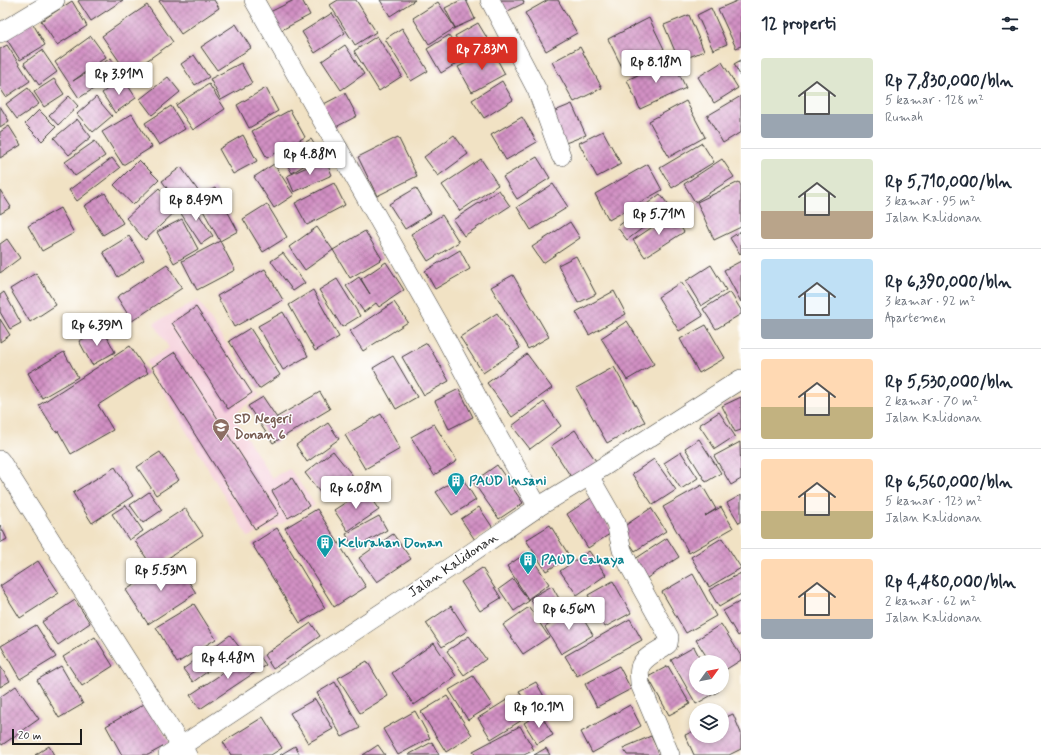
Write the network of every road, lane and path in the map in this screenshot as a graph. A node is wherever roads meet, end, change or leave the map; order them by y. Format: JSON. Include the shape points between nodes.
{"nodes":[{"id":1,"x":55,"y":0,"type":"edge"},
{"id":2,"x":254,"y":0,"type":"edge"},
{"id":3,"x":490,"y":0,"type":"edge"},
{"id":4,"x":0,"y":33,"type":"edge"},
{"id":5,"x":561,"y":156,"type":"dead end"},
{"id":6,"x":741,"y":379,"type":"edge"},
{"id":7,"x":0,"y":460,"type":"edge"},
{"id":8,"x":589,"y":476,"type":"junction"},
{"id":9,"x":538,"y":507,"type":"junction"},
{"id":10,"x":179,"y":752,"type":"edge"},
{"id":11,"x":670,"y":755,"type":"edge"}],
"edges":[{"from":1,"to":4,"type":"street"},
{"from":2,"to":9,"type":"street"},
{"from":3,"to":5,"type":"street","via":[[538,90]]},
{"from":6,"to":8,"type":"street","name":"Jalan Kalidonan"},
{"from":7,"to":10,"type":"street"},
{"from":8,"to":9,"type":"street","name":"Jalan Kalidonan"},
{"from":8,"to":11,"type":"street","via":[[616,523],[622,550],[630,567],[669,637],[668,644],[640,666],[640,684]]},
{"from":9,"to":10,"type":"street","name":"Jalan Kalidonan"}]}
